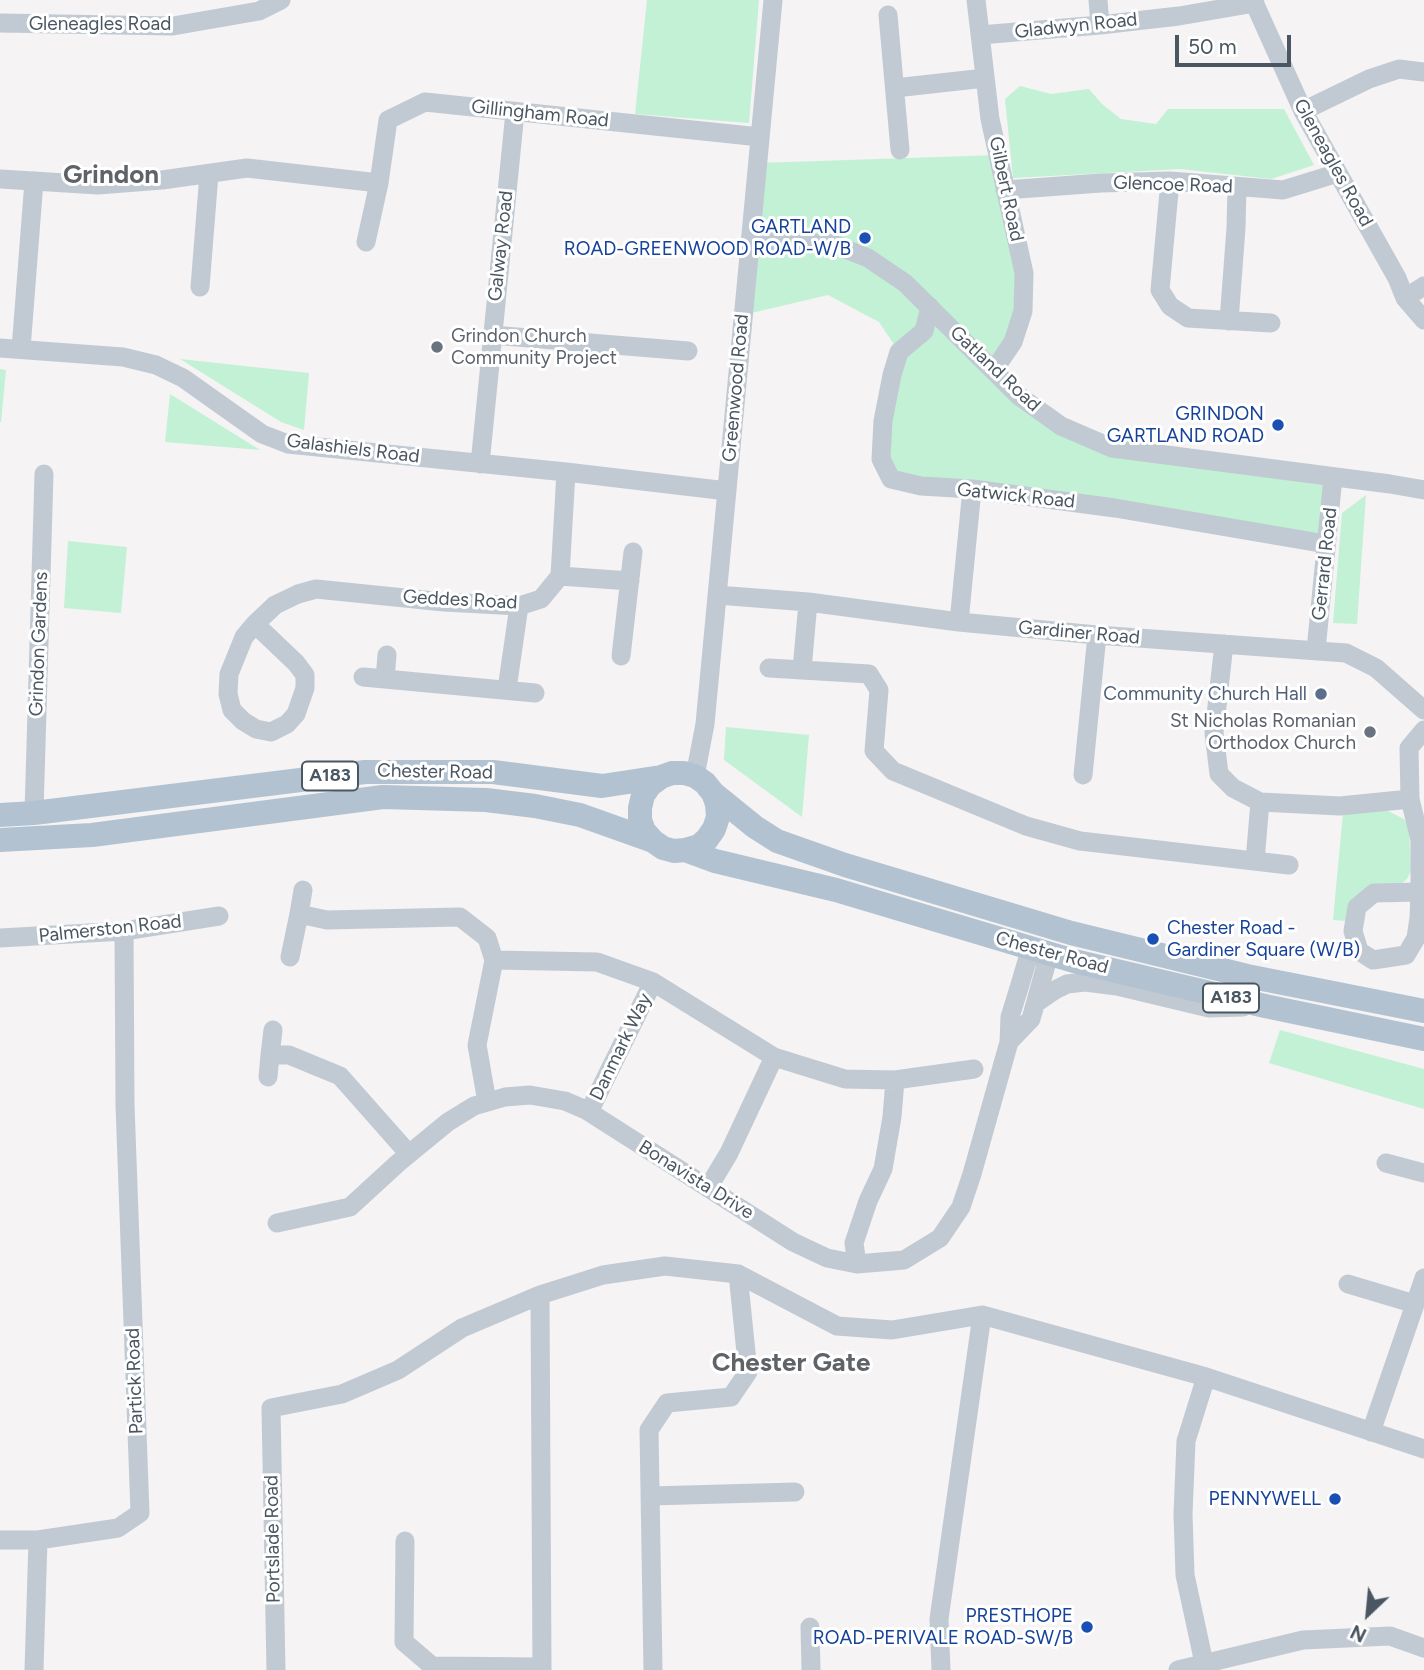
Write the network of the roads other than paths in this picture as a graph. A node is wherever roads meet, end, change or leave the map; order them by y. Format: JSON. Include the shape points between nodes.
{"nodes":[{"id":1,"x":281,"y":0,"type":"edge"},
{"id":2,"x":773,"y":0,"type":"edge"},
{"id":3,"x":976,"y":0,"type":"edge"},
{"id":4,"x":1098,"y":0,"type":"edge"},
{"id":5,"x":1254,"y":2,"type":"edge"},
{"id":6,"x":888,"y":15,"type":"dead end"},
{"id":7,"x":0,"y":23,"type":"edge"},
{"id":8,"x":1100,"y":25,"type":"junction"},
{"id":9,"x":980,"y":35,"type":"junction"},
{"id":10,"x":1424,"y":72,"type":"edge"},
{"id":11,"x":985,"y":78,"type":"junction"},
{"id":12,"x":895,"y":88,"type":"junction"},
{"id":13,"x":515,"y":111,"type":"junction"},
{"id":14,"x":1303,"y":111,"type":"junction"},
{"id":15,"x":760,"y":137,"type":"junction"},
{"id":16,"x":900,"y":150,"type":"dead end"},
{"id":17,"x":1338,"y":173,"type":"junction"},
{"id":18,"x":209,"y":174,"type":"junction"},
{"id":19,"x":0,"y":179,"type":"edge"},
{"id":20,"x":34,"y":181,"type":"junction"},
{"id":21,"x":1170,"y":181,"type":"junction"},
{"id":22,"x":379,"y":183,"type":"junction"},
{"id":23,"x":1237,"y":187,"type":"junction"},
{"id":24,"x":1005,"y":190,"type":"junction"},
{"id":25,"x":750,"y":241,"type":"junction"},
{"id":26,"x":366,"y":242,"type":"dead end"},
{"id":27,"x":1424,"y":286,"type":"edge"},
{"id":28,"x":200,"y":287,"type":"dead end"},
{"id":29,"x":1405,"y":299,"type":"junction"},
{"id":30,"x":930,"y":307,"type":"junction"},
{"id":31,"x":1424,"y":320,"type":"edge"},
{"id":32,"x":1229,"y":321,"type":"junction"},
{"id":33,"x":1271,"y":323,"type":"dead end"},
{"id":34,"x":492,"y":335,"type":"junction"},
{"id":35,"x":0,"y":348,"type":"edge"},
{"id":36,"x":21,"y":349,"type":"junction"},
{"id":37,"x":688,"y":351,"type":"dead end"},
{"id":38,"x":994,"y":370,"type":"junction"},
{"id":39,"x":480,"y":464,"type":"junction"},
{"id":40,"x":566,"y":472,"type":"junction"},
{"id":41,"x":44,"y":474,"type":"dead end"},
{"id":42,"x":1333,"y":477,"type":"junction"},
{"id":43,"x":972,"y":489,"type":"junction"},
{"id":44,"x":1424,"y":490,"type":"edge"},
{"id":45,"x":727,"y":491,"type":"junction"},
{"id":46,"x":1326,"y":544,"type":"junction"},
{"id":47,"x":633,"y":552,"type":"dead end"},
{"id":48,"x":560,"y":576,"type":"junction"},
{"id":49,"x":630,"y":581,"type":"junction"},
{"id":50,"x":717,"y":595,"type":"junction"},
{"id":51,"x":808,"y":602,"type":"junction"},
{"id":52,"x":519,"y":606,"type":"junction"},
{"id":53,"x":959,"y":622,"type":"junction"},
{"id":54,"x":255,"y":624,"type":"junction"},
{"id":55,"x":1097,"y":635,"type":"junction"},
{"id":56,"x":1224,"y":644,"type":"junction"},
{"id":57,"x":1316,"y":650,"type":"junction"},
{"id":58,"x":387,"y":655,"type":"dead end"},
{"id":59,"x":621,"y":656,"type":"dead end"},
{"id":60,"x":769,"y":668,"type":"dead end"},
{"id":61,"x":802,"y":670,"type":"junction"},
{"id":62,"x":363,"y":677,"type":"dead end"},
{"id":63,"x":384,"y":679,"type":"junction"},
{"id":64,"x":507,"y":690,"type":"junction"},
{"id":65,"x":536,"y":693,"type":"dead end"},
{"id":66,"x":1424,"y":710,"type":"edge"},
{"id":67,"x":1424,"y":730,"type":"edge"},
{"id":68,"x":1083,"y":775,"type":"dead end"},
{"id":69,"x":661,"y":777,"type":"junction"},
{"id":70,"x":704,"y":784,"type":"junction"},
{"id":71,"x":1410,"y":799,"type":"junction"},
{"id":72,"x":1260,"y":802,"type":"junction"},
{"id":73,"x":34,"y":813,"type":"junction"},
{"id":74,"x":0,"y":815,"type":"edge"},
{"id":75,"x":0,"y":840,"type":"edge"},
{"id":76,"x":653,"y":841,"type":"junction"},
{"id":77,"x":685,"y":850,"type":"junction"},
{"id":78,"x":1255,"y":861,"type":"junction"},
{"id":79,"x":1289,"y":865,"type":"dead end"},
{"id":80,"x":1422,"y":883,"type":"edge"},
{"id":81,"x":303,"y":890,"type":"dead end"},
{"id":82,"x":299,"y":914,"type":"junction"},
{"id":83,"x":219,"y":916,"type":"dead end"},
{"id":84,"x":1045,"y":925,"type":"junction"},
{"id":85,"x":124,"y":931,"type":"junction"},
{"id":86,"x":0,"y":938,"type":"edge"},
{"id":87,"x":1038,"y":951,"type":"junction"},
{"id":88,"x":290,"y":957,"type":"dead end"},
{"id":89,"x":494,"y":960,"type":"junction"},
{"id":90,"x":653,"y":982,"type":"junction"},
{"id":91,"x":1036,"y":1003,"type":"junction"},
{"id":92,"x":1265,"y":1006,"type":"junction"},
{"id":93,"x":1424,"y":1011,"type":"edge"},
{"id":94,"x":273,"y":1030,"type":"dead end"},
{"id":95,"x":1424,"y":1039,"type":"edge"},
{"id":96,"x":1009,"y":1042,"type":"junction"},
{"id":97,"x":270,"y":1055,"type":"junction"},
{"id":98,"x":774,"y":1057,"type":"junction"},
{"id":99,"x":974,"y":1069,"type":"dead end"},
{"id":100,"x":268,"y":1077,"type":"dead end"},
{"id":101,"x":895,"y":1080,"type":"junction"},
{"id":102,"x":487,"y":1102,"type":"junction"},
{"id":103,"x":589,"y":1112,"type":"junction"},
{"id":104,"x":409,"y":1154,"type":"junction"},
{"id":105,"x":1387,"y":1163,"type":"dead end"},
{"id":106,"x":1424,"y":1173,"type":"edge"},
{"id":107,"x":708,"y":1188,"type":"junction"},
{"id":108,"x":277,"y":1223,"type":"dead end"},
{"id":109,"x":857,"y":1264,"type":"junction"},
{"id":110,"x":738,"y":1274,"type":"junction"},
{"id":111,"x":1424,"y":1278,"type":"edge"},
{"id":112,"x":1348,"y":1284,"type":"dead end"},
{"id":113,"x":540,"y":1295,"type":"junction"},
{"id":114,"x":1415,"y":1304,"type":"junction"},
{"id":115,"x":982,"y":1315,"type":"junction"},
{"id":116,"x":1206,"y":1377,"type":"junction"},
{"id":117,"x":1371,"y":1432,"type":"junction"},
{"id":118,"x":1424,"y":1449,"type":"edge"},
{"id":119,"x":795,"y":1492,"type":"dead end"},
{"id":120,"x":650,"y":1496,"type":"junction"},
{"id":121,"x":0,"y":1540,"type":"edge"},
{"id":122,"x":37,"y":1540,"type":"junction"},
{"id":123,"x":405,"y":1541,"type":"dead end"},
{"id":124,"x":810,"y":1628,"type":"dead end"},
{"id":125,"x":1424,"y":1648,"type":"edge"},
{"id":126,"x":1204,"y":1663,"type":"junction"},
{"id":127,"x":542,"y":1668,"type":"edge"},
{"id":128,"x":34,"y":1670,"type":"edge"},
{"id":129,"x":276,"y":1670,"type":"edge"},
{"id":130,"x":653,"y":1670,"type":"edge"},
{"id":131,"x":811,"y":1670,"type":"edge"},
{"id":132,"x":941,"y":1670,"type":"edge"},
{"id":133,"x":1178,"y":1670,"type":"edge"}],
"edges":[{"from":1,"to":7,"type":"street","name":"Gleneagles Road","via":[[259,11],[173,26]]},
{"from":2,"to":15,"type":"street","name":"Greenwood Road"},
{"from":3,"to":9,"type":"street","name":"Gilbert Road"},
{"from":4,"to":8,"type":"street"},
{"from":5,"to":8,"type":"street","name":"Gladwyn Road"},
{"from":5,"to":14,"type":"street","name":"Gleneagles Road"},
{"from":6,"to":12,"type":"street"},
{"from":8,"to":9,"type":"street","name":"Gladwyn Road"},
{"from":9,"to":11,"type":"street","name":"Gilbert Road"},
{"from":10,"to":14,"type":"street","via":[[1399,69]]},
{"from":11,"to":12,"type":"street"},
{"from":11,"to":24,"type":"street","name":"Gilbert Road"},
{"from":12,"to":16,"type":"street"},
{"from":13,"to":15,"type":"street","name":"Gillingham Road"},
{"from":13,"to":22,"type":"street","name":"Gillingham Road","via":[[425,102],[388,120]]},
{"from":13,"to":34,"type":"street","name":"Galway Road"},
{"from":14,"to":17,"type":"street","name":"Gleneagles Road"},
{"from":15,"to":25,"type":"street","name":"Greenwood Road"},
{"from":17,"to":23,"type":"street","name":"Glencoe Road","via":[[1283,190]]},
{"from":17,"to":29,"type":"street","name":"Gleneagles Road"},
{"from":18,"to":20,"type":"street","via":[[98,185]]},
{"from":18,"to":22,"type":"street","via":[[247,168]]},
{"from":18,"to":28,"type":"street"},
{"from":19,"to":20,"type":"street"},
{"from":20,"to":36,"type":"street"},
{"from":21,"to":23,"type":"street","name":"Glencoe Road"},
{"from":21,"to":24,"type":"street","name":"Glencoe Road"},
{"from":21,"to":32,"type":"street","via":[[1160,290],[1170,306],[1188,318]]},
{"from":22,"to":26,"type":"street","name":"Gillingham Road"},
{"from":23,"to":32,"type":"street"},
{"from":24,"to":38,"type":"street","name":"Gilbert Road","via":[[1024,273],[1023,310],[1013,342]]},
{"from":25,"to":30,"type":"street","name":"Gatland Road","via":[[833,244],[869,258]]},
{"from":25,"to":45,"type":"street","name":"Greenwood Road"},
{"from":27,"to":29,"type":"street"},
{"from":29,"to":31,"type":"street","name":"Gleneagles Road"},
{"from":30,"to":38,"type":"street","name":"Gatland Road"},
{"from":30,"to":43,"type":"street","name":"Gatwick Road","via":[[924,331],[899,352],[883,421],[881,459],[891,479]]},
{"from":32,"to":33,"type":"street"},
{"from":34,"to":37,"type":"street"},
{"from":34,"to":39,"type":"street","name":"Galway Road"},
{"from":35,"to":36,"type":"street","name":"Galashiels Road"},
{"from":36,"to":39,"type":"street","name":"Galashiels Road","via":[[123,356],[156,365],[183,378],[262,433],[288,444]]},
{"from":38,"to":42,"type":"street","name":"Gatland Road","via":[[1019,396],[1061,426],[1112,447]]},
{"from":39,"to":40,"type":"street","name":"Galashiels Road"},
{"from":40,"to":45,"type":"street","name":"Galashiels Road"},
{"from":40,"to":48,"type":"street"},
{"from":41,"to":73,"type":"street","name":"Grindon Gardens"},
{"from":42,"to":44,"type":"street","name":"Gatland Road"},
{"from":42,"to":46,"type":"street","name":"Gerrard Road"},
{"from":43,"to":46,"type":"street","name":"Gatwick Road"},
{"from":43,"to":53,"type":"street"},
{"from":45,"to":50,"type":"street","name":"Greenwood Road"},
{"from":46,"to":57,"type":"street","name":"Gerrard Road"},
{"from":47,"to":49,"type":"street"},
{"from":48,"to":49,"type":"street"},
{"from":48,"to":52,"type":"street","name":"Geddes Road","via":[[541,599]]},
{"from":49,"to":59,"type":"street"},
{"from":50,"to":51,"type":"street","name":"Gardiner Road"},
{"from":50,"to":70,"type":"street","name":"Greenwood Road"},
{"from":51,"to":53,"type":"street","name":"Gardiner Road"},
{"from":51,"to":61,"type":"street"},
{"from":52,"to":54,"type":"street","name":"Geddes Road","via":[[316,589],[275,605]]},
{"from":52,"to":64,"type":"street"},
{"from":53,"to":55,"type":"street","name":"Gardiner Road"},
{"from":54,"to":54,"type":"street","name":"Geddes Road","via":[[236,655],[229,674],[229,694],[232,710],[243,722],[271,732],[296,715],[305,675]]},
{"from":55,"to":56,"type":"street","name":"Gardiner Road"},
{"from":55,"to":68,"type":"street"},
{"from":56,"to":57,"type":"street","name":"Gardiner Road"},
{"from":56,"to":72,"type":"street","via":[[1214,733],[1219,774],[1233,788]]},
{"from":57,"to":66,"type":"street","name":"Gardiner Road","via":[[1346,653],[1376,668]]},
{"from":58,"to":63,"type":"street"},
{"from":60,"to":61,"type":"street"},
{"from":61,"to":78,"type":"street","via":[[869,674],[879,690],[874,751],[893,771],[1026,826],[1080,841]]},
{"from":62,"to":63,"type":"street"},
{"from":63,"to":64,"type":"street"},
{"from":64,"to":65,"type":"street"},
{"from":67,"to":71,"type":"street","via":[[1409,748]]},
{"from":69,"to":70,"type":"main road","name":"Chester Road","number":"A183","via":[[684,773]]},
{"from":69,"to":73,"type":"main road","name":"Chester Road","number":"A183","via":[[602,786],[493,772],[365,772]]},
{"from":69,"to":76,"type":"main road","via":[[643,795],[640,808],[644,831]]},
{"from":70,"to":77,"type":"main road","via":[[717,804],[718,817],[707,839]]},
{"from":70,"to":84,"type":"main road","name":"Chester Road","number":"A183","via":[[777,841]]},
{"from":71,"to":72,"type":"street","via":[[1340,806]]},
{"from":71,"to":80,"type":"street","via":[[1420,840]]},
{"from":72,"to":78,"type":"street"},
{"from":73,"to":74,"type":"main road","name":"Chester Road","number":"A183"},
{"from":75,"to":76,"type":"main road","name":"Chester Road","number":"A183","via":[[92,835],[383,797],[535,806],[580,815]]},
{"from":76,"to":77,"type":"main road","name":"Chester Road","number":"A183","via":[[663,848]]},
{"from":77,"to":87,"type":"main road","name":"Chester Road","number":"A183"},
{"from":78,"to":79,"type":"street"},
{"from":81,"to":82,"type":"street"},
{"from":82,"to":88,"type":"street"},
{"from":82,"to":89,"type":"street","via":[[327,920],[460,917],[487,938]]},
{"from":83,"to":85,"type":"street","name":"Palmerston Road"},
{"from":84,"to":87,"type":"main road"},
{"from":84,"to":93,"type":"main road","name":"Chester Road","number":"A183","via":[[1247,976]]},
{"from":85,"to":86,"type":"street","name":"Palmerston Road"},
{"from":85,"to":122,"type":"street","name":"Partick Road","via":[[125,1105],[140,1513],[118,1528]]},
{"from":87,"to":91,"type":"street","name":"Bonavista Drive","via":[[1046,965]]},
{"from":87,"to":92,"type":"main road","name":"Chester Road","number":"A183"},
{"from":87,"to":96,"type":"street","name":"Bonavista Drive","via":[[1027,961],[1010,1017]]},
{"from":89,"to":90,"type":"street","via":[[597,962]]},
{"from":89,"to":102,"type":"street","via":[[477,1045]]},
{"from":90,"to":98,"type":"street"},
{"from":90,"to":103,"type":"street","name":"Danmark Way"},
{"from":91,"to":92,"type":"street","via":[[1067,984],[1085,982],[1209,1008]]},
{"from":91,"to":96,"type":"street","name":"Bonavista Drive","via":[[1031,1019]]},
{"from":92,"to":95,"type":"main road","name":"Chester Road","number":"A183"},
{"from":94,"to":97,"type":"street"},
{"from":96,"to":109,"type":"street","name":"Bonavista Drive","via":[[961,1207],[940,1238],[904,1260]]},
{"from":97,"to":100,"type":"street"},
{"from":97,"to":104,"type":"street","via":[[289,1055],[340,1076]]},
{"from":98,"to":101,"type":"street","via":[[845,1079]]},
{"from":98,"to":107,"type":"street"},
{"from":99,"to":101,"type":"street"},
{"from":101,"to":109,"type":"street","via":[[883,1169],[854,1242]]},
{"from":102,"to":103,"type":"street","name":"Bonavista Drive","via":[[530,1095],[565,1101]]},
{"from":102,"to":104,"type":"street","name":"Bonavista Drive","via":[[448,1122]]},
{"from":103,"to":107,"type":"street","name":"Bonavista Drive"},
{"from":104,"to":108,"type":"street","name":"Bonavista Drive","via":[[350,1207]]},
{"from":105,"to":106,"type":"street"},
{"from":107,"to":109,"type":"street","name":"Bonavista Drive","via":[[793,1242],[827,1258]]},
{"from":110,"to":113,"type":"street","via":[[665,1266],[603,1275]]},
{"from":110,"to":115,"type":"street","via":[[837,1326],[892,1330]]},
{"from":110,"to":120,"type":"street","via":[[748,1372],[731,1396],[667,1403],[649,1430]]},
{"from":111,"to":114,"type":"street"},
{"from":112,"to":114,"type":"street"},
{"from":113,"to":127,"type":"street"},
{"from":113,"to":129,"type":"street","name":"Portslade Road","via":[[462,1328],[398,1370],[342,1394],[271,1408]]},
{"from":114,"to":117,"type":"street"},
{"from":115,"to":116,"type":"street"},
{"from":115,"to":132,"type":"street","via":[[939,1619]]},
{"from":116,"to":117,"type":"street"},
{"from":116,"to":126,"type":"street","via":[[1186,1441],[1183,1514],[1185,1575]]},
{"from":117,"to":118,"type":"street"},
{"from":119,"to":120,"type":"street"},
{"from":120,"to":130,"type":"street"},
{"from":121,"to":122,"type":"street","name":"Partick Road"},
{"from":122,"to":128,"type":"street"},
{"from":123,"to":127,"type":"street","via":[[404,1642],[432,1667]]},
{"from":124,"to":131,"type":"street"},
{"from":125,"to":126,"type":"street","via":[[1390,1636],[1303,1640]]},
{"from":126,"to":133,"type":"street"}]}
